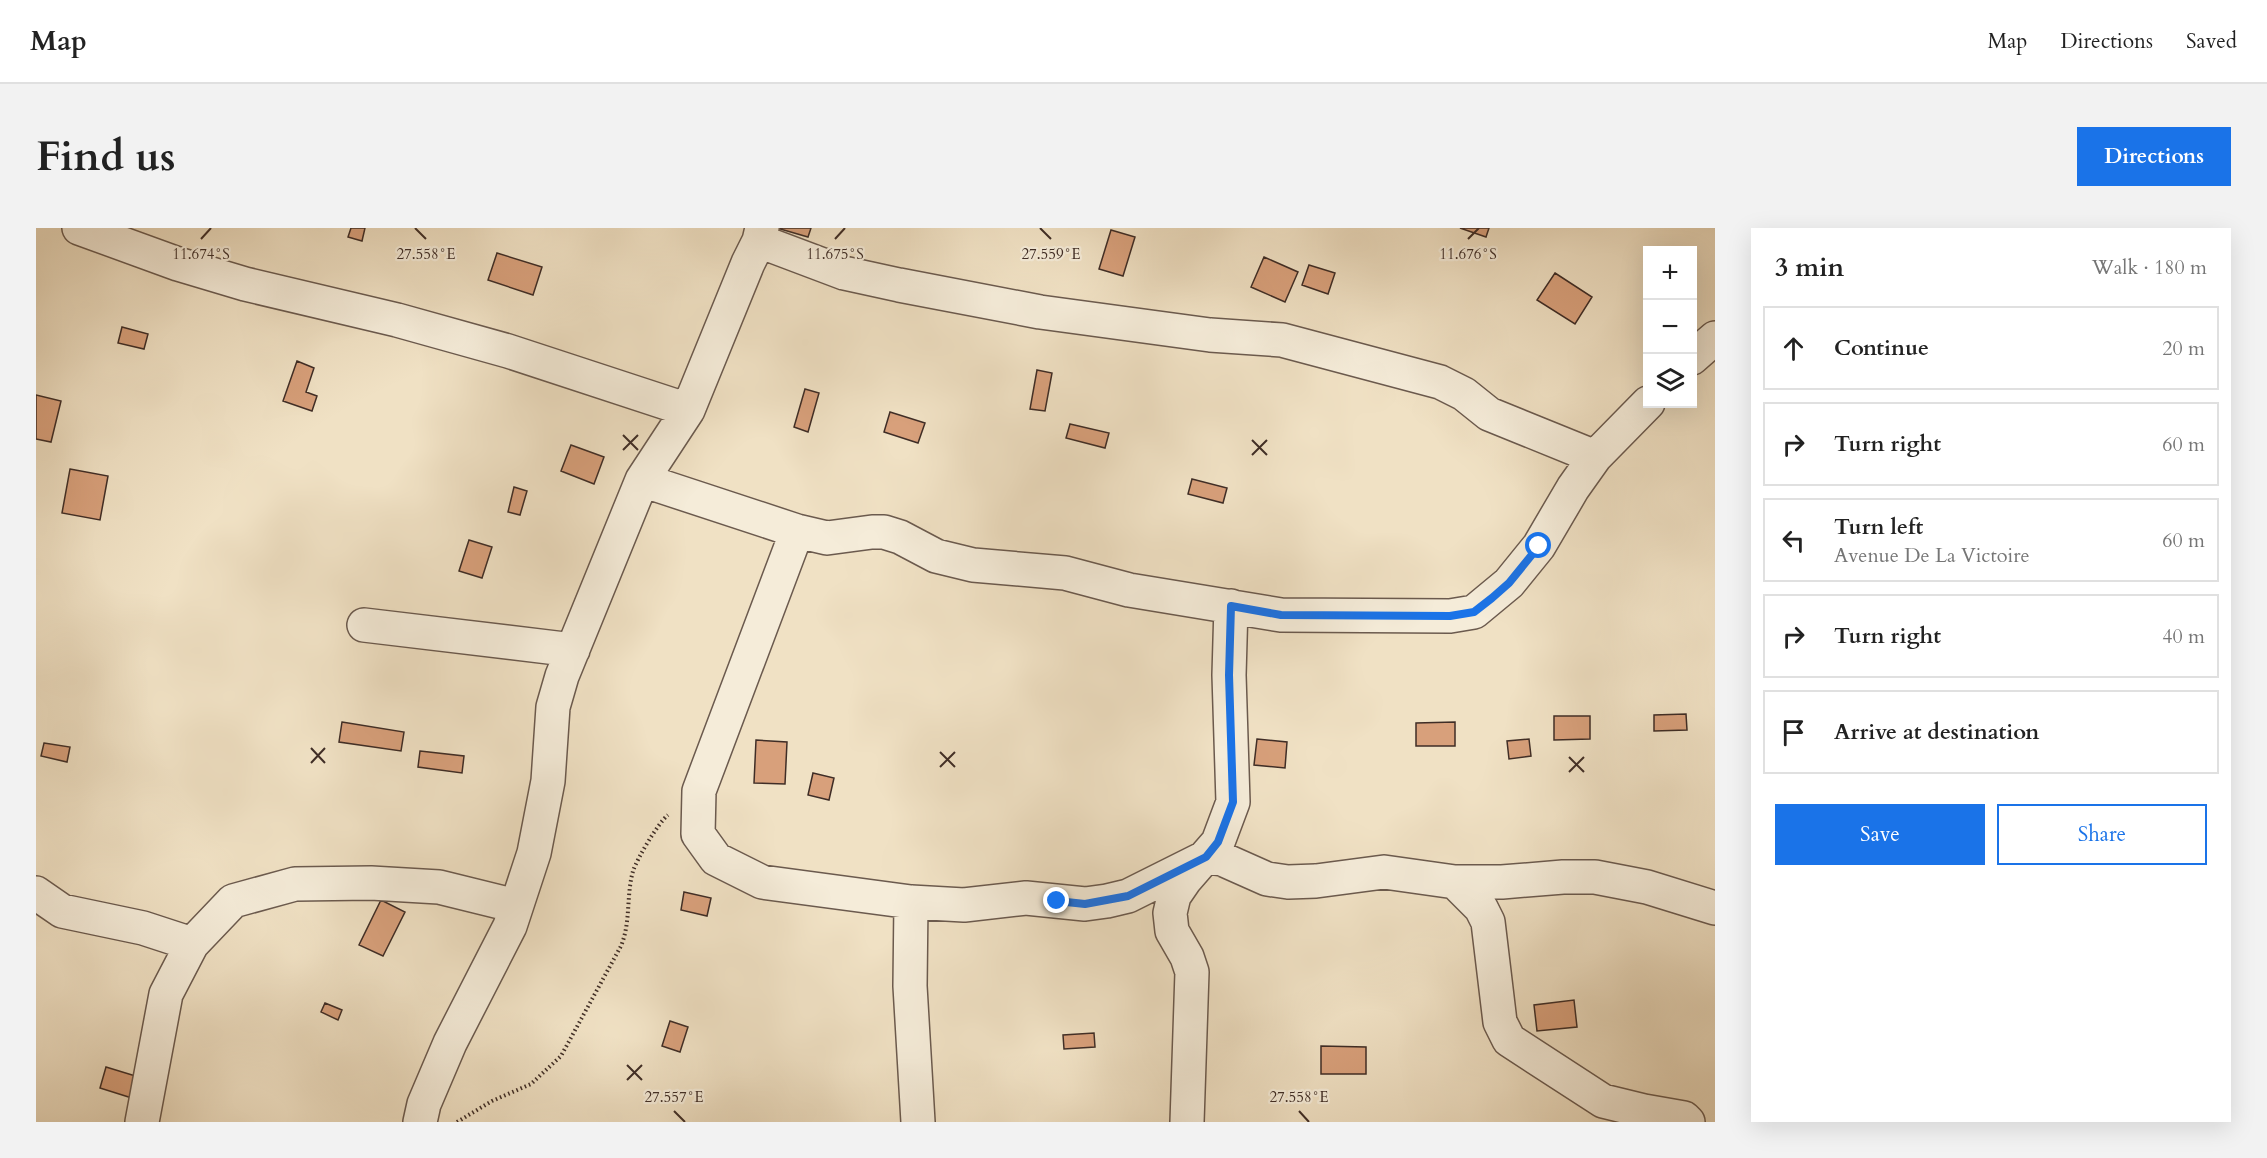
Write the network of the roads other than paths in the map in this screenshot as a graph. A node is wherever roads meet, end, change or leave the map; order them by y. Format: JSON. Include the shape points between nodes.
{"nodes":[{"id":1,"x":79,"y":228,"type":"edge"},
{"id":2,"x":761,"y":235,"type":"edge"},
{"id":3,"x":1715,"y":338,"type":"edge"},
{"id":4,"x":1697,"y":354,"type":"edge"},
{"id":5,"x":1643,"y":407,"type":"edge"},
{"id":6,"x":688,"y":410,"type":"junction"},
{"id":7,"x":1595,"y":457,"type":"junction"},
{"id":8,"x":642,"y":480,"type":"junction"},
{"id":9,"x":797,"y":531,"type":"junction"},
{"id":10,"x":1231,"y":606,"type":"junction"},
{"id":11,"x":364,"y":625,"type":"dead end"},
{"id":12,"x":573,"y":650,"type":"junction"},
{"id":13,"x":1206,"y":857,"type":"junction"},
{"id":14,"x":1455,"y":882,"type":"junction"},
{"id":15,"x":36,"y":893,"type":"edge"},
{"id":16,"x":910,"y":902,"type":"junction"},
{"id":17,"x":516,"y":906,"type":"junction"},
{"id":18,"x":1715,"y":908,"type":"edge"},
{"id":19,"x":192,"y":944,"type":"junction"},
{"id":20,"x":142,"y":1122,"type":"edge"},
{"id":21,"x":420,"y":1122,"type":"edge"},
{"id":22,"x":918,"y":1122,"type":"edge"},
{"id":23,"x":1187,"y":1122,"type":"edge"},
{"id":24,"x":1688,"y":1122,"type":"edge"}],
"edges":[{"from":1,"to":6,"type":"street","via":[[178,264],[508,351]]},
{"from":2,"to":6,"type":"street"},
{"from":2,"to":7,"type":"street","via":[[844,273],[1040,312],[1210,335],[1282,340],[1440,382],[1464,394],[1489,414]]},
{"from":3,"to":4,"type":"street"},
{"from":5,"to":7,"type":"street"},
{"from":6,"to":8,"type":"street"},
{"from":7,"to":10,"type":"street","via":[[1527,563],[1474,612],[1450,616],[1281,615]]},
{"from":8,"to":9,"type":"street"},
{"from":8,"to":12,"type":"street"},
{"from":9,"to":10,"type":"street","via":[[827,538],[884,532],[950,560],[973,565],[1065,573],[1129,590]]},
{"from":9,"to":16,"type":"street","via":[[699,791],[698,834],[716,859],[762,882]]},
{"from":10,"to":13,"type":"street","via":[[1233,802],[1218,842]]},
{"from":11,"to":12,"type":"street"},
{"from":12,"to":17,"type":"street","via":[[553,707],[549,782],[534,853]]},
{"from":13,"to":14,"type":"street","via":[[1222,859],[1267,879],[1288,882],[1384,872]]},
{"from":13,"to":16,"type":"street","via":[[1128,896],[1107,901],[1085,904],[1026,898],[964,905]]},
{"from":13,"to":23,"type":"street","via":[[1174,896],[1170,913],[1172,931],[1192,972]]},
{"from":14,"to":18,"type":"street","via":[[1595,876]]},
{"from":14,"to":24,"type":"street","via":[[1481,908],[1488,922],[1500,1022],[1509,1040],[1603,1101]]},
{"from":15,"to":19,"type":"street","via":[[62,911],[143,928]]},
{"from":16,"to":22,"type":"street","via":[[910,986]]},
{"from":17,"to":19,"type":"street","via":[[439,887],[295,884],[233,901]]},
{"from":17,"to":21,"type":"street","via":[[510,926],[450,1043]]},
{"from":19,"to":20,"type":"street","via":[[166,994]]}]}
